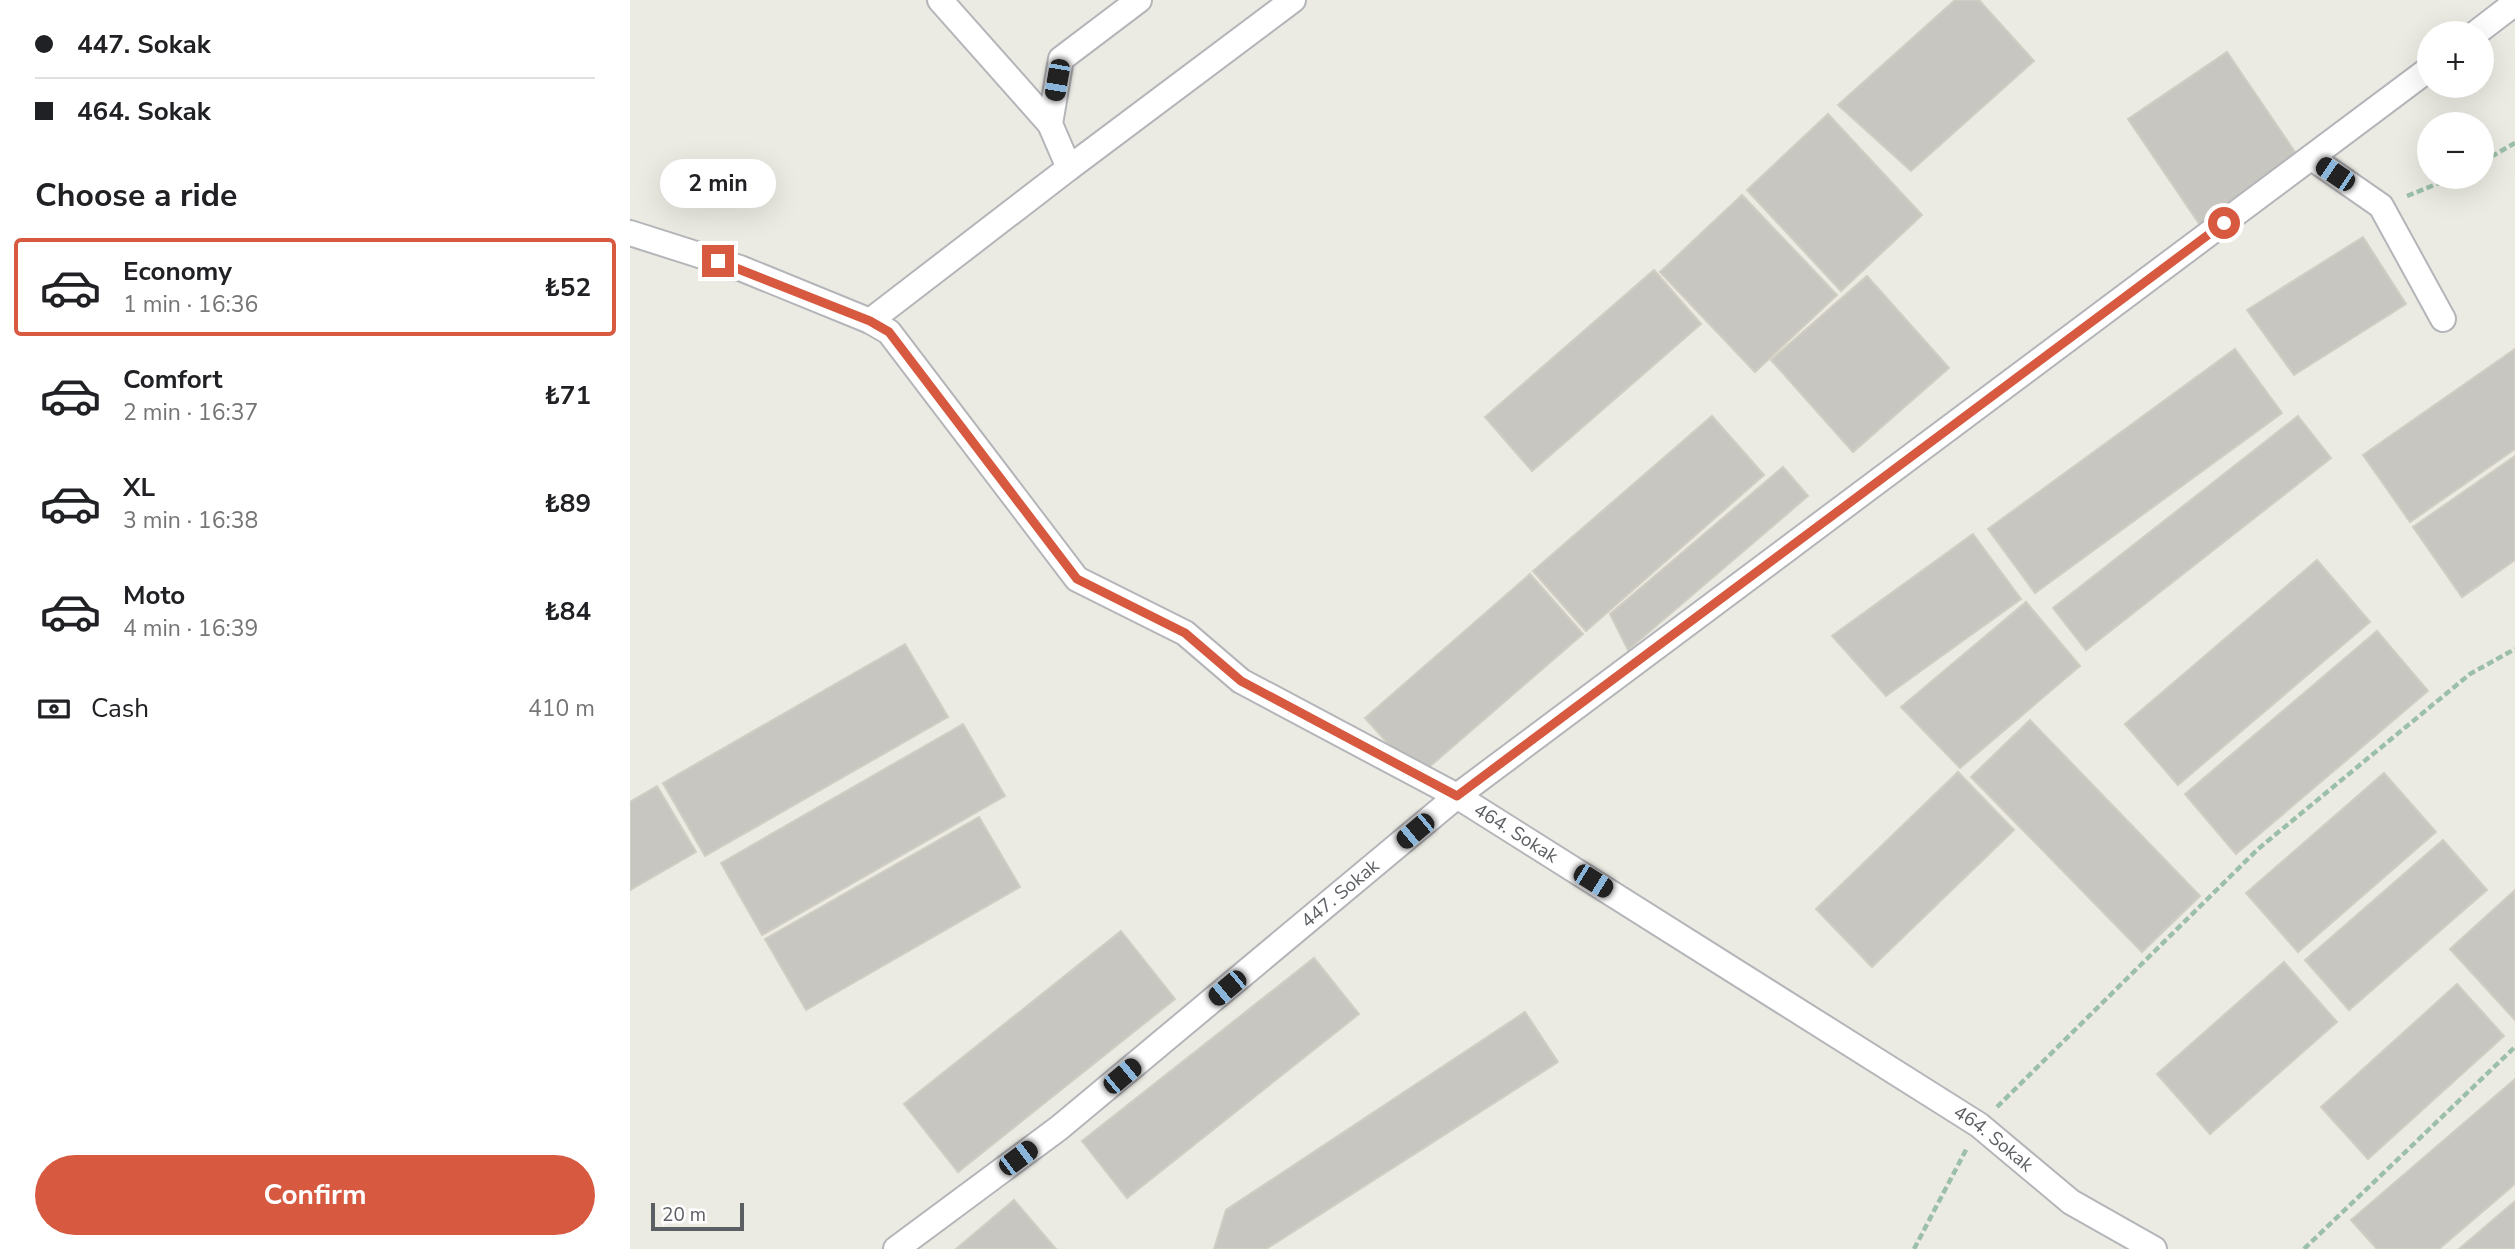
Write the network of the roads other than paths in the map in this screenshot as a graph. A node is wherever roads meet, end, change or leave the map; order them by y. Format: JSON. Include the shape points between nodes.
{"nodes":[{"id":1,"x":940,"y":0,"type":"edge"},
{"id":2,"x":1139,"y":0,"type":"edge"},
{"id":3,"x":1293,"y":0,"type":"edge"},
{"id":4,"x":2515,"y":3,"type":"edge"},
{"id":5,"x":2492,"y":21,"type":"edge"},
{"id":6,"x":2417,"y":78,"type":"edge"},
{"id":7,"x":1049,"y":124,"type":"junction"},
{"id":8,"x":2312,"y":158,"type":"junction"},
{"id":9,"x":1069,"y":168,"type":"junction"},
{"id":10,"x":630,"y":233,"type":"edge"},
{"id":11,"x":2443,"y":319,"type":"dead end"},
{"id":12,"x":870,"y":321,"type":"junction"},
{"id":13,"x":1457,"y":796,"type":"junction"},
{"id":14,"x":896,"y":1249,"type":"edge"},
{"id":15,"x":2154,"y":1249,"type":"edge"}],
"edges":[{"from":1,"to":7,"type":"street"},
{"from":2,"to":7,"type":"street","via":[[1061,59]]},
{"from":3,"to":9,"type":"street"},
{"from":4,"to":5,"type":"street"},
{"from":6,"to":8,"type":"street","name":"447. Sokak"},
{"from":7,"to":9,"type":"street"},
{"from":8,"to":11,"type":"street","via":[[2381,206]]},
{"from":8,"to":13,"type":"street","name":"447. Sokak"},
{"from":9,"to":12,"type":"street"},
{"from":10,"to":12,"type":"street","name":"464. Sokak","via":[[740,268]]},
{"from":12,"to":13,"type":"street","name":"464. Sokak","via":[[889,332],[1077,579],[1185,633],[1241,681]]},
{"from":13,"to":14,"type":"street","name":"447. Sokak","via":[[1059,1128]]},
{"from":13,"to":15,"type":"street","name":"464. Sokak","via":[[1979,1125],[2071,1202]]}]}
